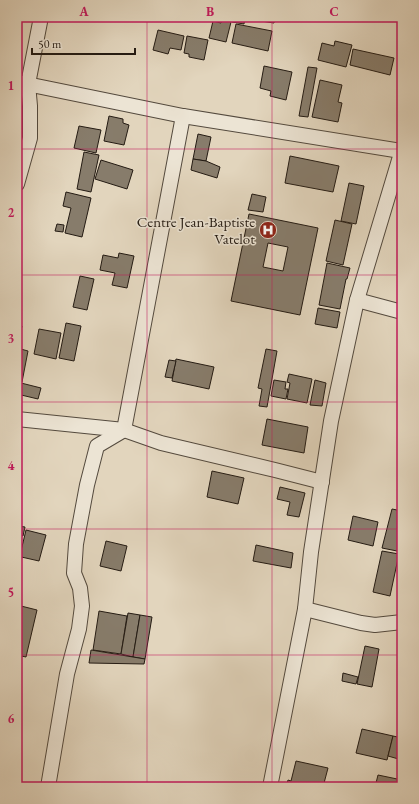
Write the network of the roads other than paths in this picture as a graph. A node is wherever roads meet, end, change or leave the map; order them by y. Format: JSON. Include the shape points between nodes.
{"nodes":[{"id":1,"x":41,"y":17,"type":"edge"},
{"id":2,"x":22,"y":83,"type":"edge"},
{"id":3,"x":183,"y":116,"type":"junction"},
{"id":4,"x":402,"y":150,"type":"edge"},
{"id":5,"x":17,"y":184,"type":"edge"},
{"id":6,"x":357,"y":300,"type":"junction"},
{"id":7,"x":402,"y":312,"type":"edge"},
{"id":8,"x":17,"y":419,"type":"edge"},
{"id":9,"x":124,"y":430,"type":"junction"},
{"id":10,"x":322,"y":482,"type":"junction"},
{"id":11,"x":305,"y":609,"type":"junction"},
{"id":12,"x":402,"y":622,"type":"edge"},
{"id":13,"x":48,"y":787,"type":"edge"},
{"id":14,"x":270,"y":787,"type":"edge"}],
"edges":[{"from":1,"to":2,"type":"street"},
{"from":2,"to":3,"type":"street"},
{"from":2,"to":5,"type":"street","via":[[30,106],[30,138]]},
{"from":3,"to":4,"type":"street"},
{"from":3,"to":9,"type":"street"},
{"from":4,"to":6,"type":"street"},
{"from":6,"to":7,"type":"street"},
{"from":6,"to":10,"type":"street","via":[[331,421]]},
{"from":8,"to":9,"type":"street"},
{"from":9,"to":10,"type":"street","via":[[161,443]]},
{"from":9,"to":13,"type":"street","via":[[97,446],[86,485],[74,573],[80,588],[82,606],[79,629],[67,674]]},
{"from":10,"to":11,"type":"street"},
{"from":11,"to":12,"type":"street","via":[[375,626]]},
{"from":11,"to":14,"type":"street"}]}
